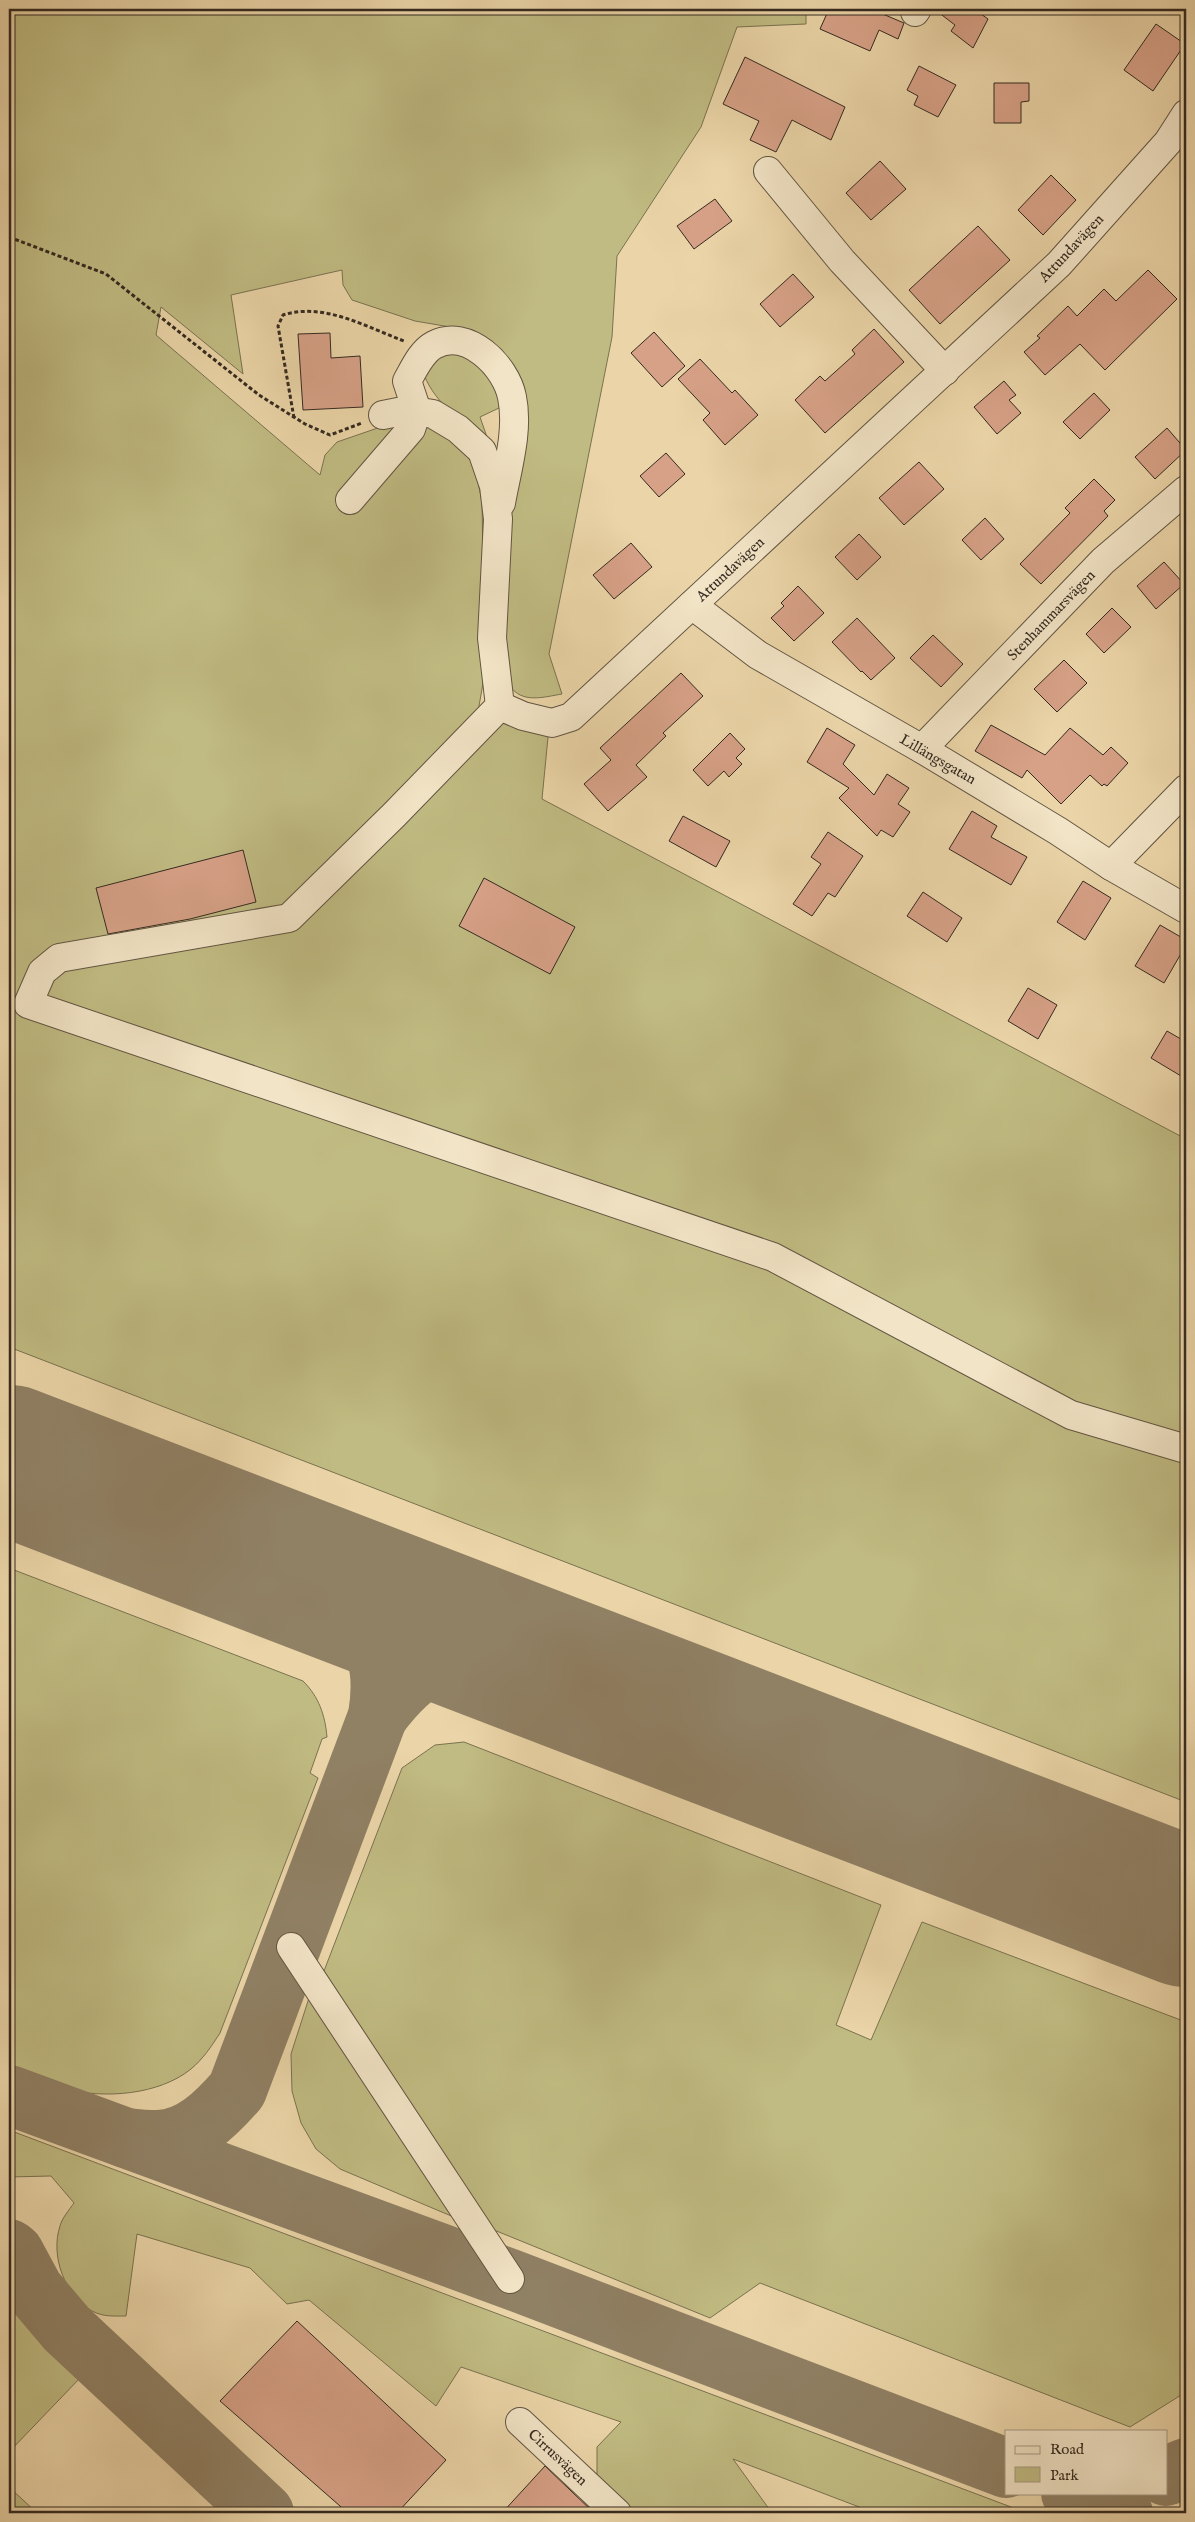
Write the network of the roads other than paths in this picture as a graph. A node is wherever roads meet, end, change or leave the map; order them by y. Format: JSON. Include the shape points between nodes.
{"nodes":[{"id":1,"x":1186,"y":114,"type":"edge"},
{"id":2,"x":768,"y":171,"type":"dead end"},
{"id":3,"x":945,"y":371,"type":"junction"},
{"id":4,"x":417,"y":411,"type":"junction"},
{"id":5,"x":384,"y":415,"type":"road end"},
{"id":6,"x":1186,"y":490,"type":"edge"},
{"id":7,"x":350,"y":500,"type":"dead end"},
{"id":8,"x":498,"y":519,"type":"junction"},
{"id":9,"x":692,"y":604,"type":"junction"},
{"id":10,"x":500,"y":706,"type":"junction"},
{"id":11,"x":922,"y":749,"type":"junction"},
{"id":12,"x":1186,"y":789,"type":"edge"},
{"id":13,"x":1111,"y":866,"type":"junction"},
{"id":14,"x":1186,"y":909,"type":"edge"},
{"id":15,"x":1186,"y":1449,"type":"edge"},
{"id":16,"x":291,"y":1947,"type":"dead end"},
{"id":17,"x":510,"y":2279,"type":"dead end"},
{"id":18,"x":520,"y":2422,"type":"dead end"},
{"id":19,"x":617,"y":2513,"type":"edge"}],
"edges":[{"from":1,"to":3,"type":"street","name":"Attundavägen","via":[[1168,142],[1058,264]]},
{"from":2,"to":3,"type":"street","via":[[842,261]]},
{"from":3,"to":9,"type":"street","name":"Attundavägen"},
{"from":4,"to":5,"type":"street"},
{"from":4,"to":7,"type":"street","via":[[411,429]]},
{"from":4,"to":8,"type":"street","via":[[433,414],[458,429],[482,451],[494,486]]},
{"from":4,"to":8,"type":"street","via":[[407,381],[419,360],[433,345],[449,339],[469,344],[489,357],[503,374],[512,396],[514,416]]},
{"from":6,"to":11,"type":"street","name":"Stenhammarsvägen","via":[[1103,561]]},
{"from":8,"to":10,"type":"street","via":[[492,638]]},
{"from":9,"to":10,"type":"street","name":"Attundavägen","via":[[571,717],[552,723]]},
{"from":9,"to":11,"type":"street","name":"Lillängsgatan","via":[[758,655]]},
{"from":10,"to":15,"type":"street","via":[[289,918],[59,958],[42,972],[28,1004],[773,1257],[1071,1415]]},
{"from":11,"to":13,"type":"street","name":"Lillängsgatan"},
{"from":12,"to":13,"type":"street"},
{"from":13,"to":14,"type":"street","name":"Lillängsgatan"},
{"from":16,"to":17,"type":"street"},
{"from":18,"to":19,"type":"street","name":"Cirrusvägen"}]}
